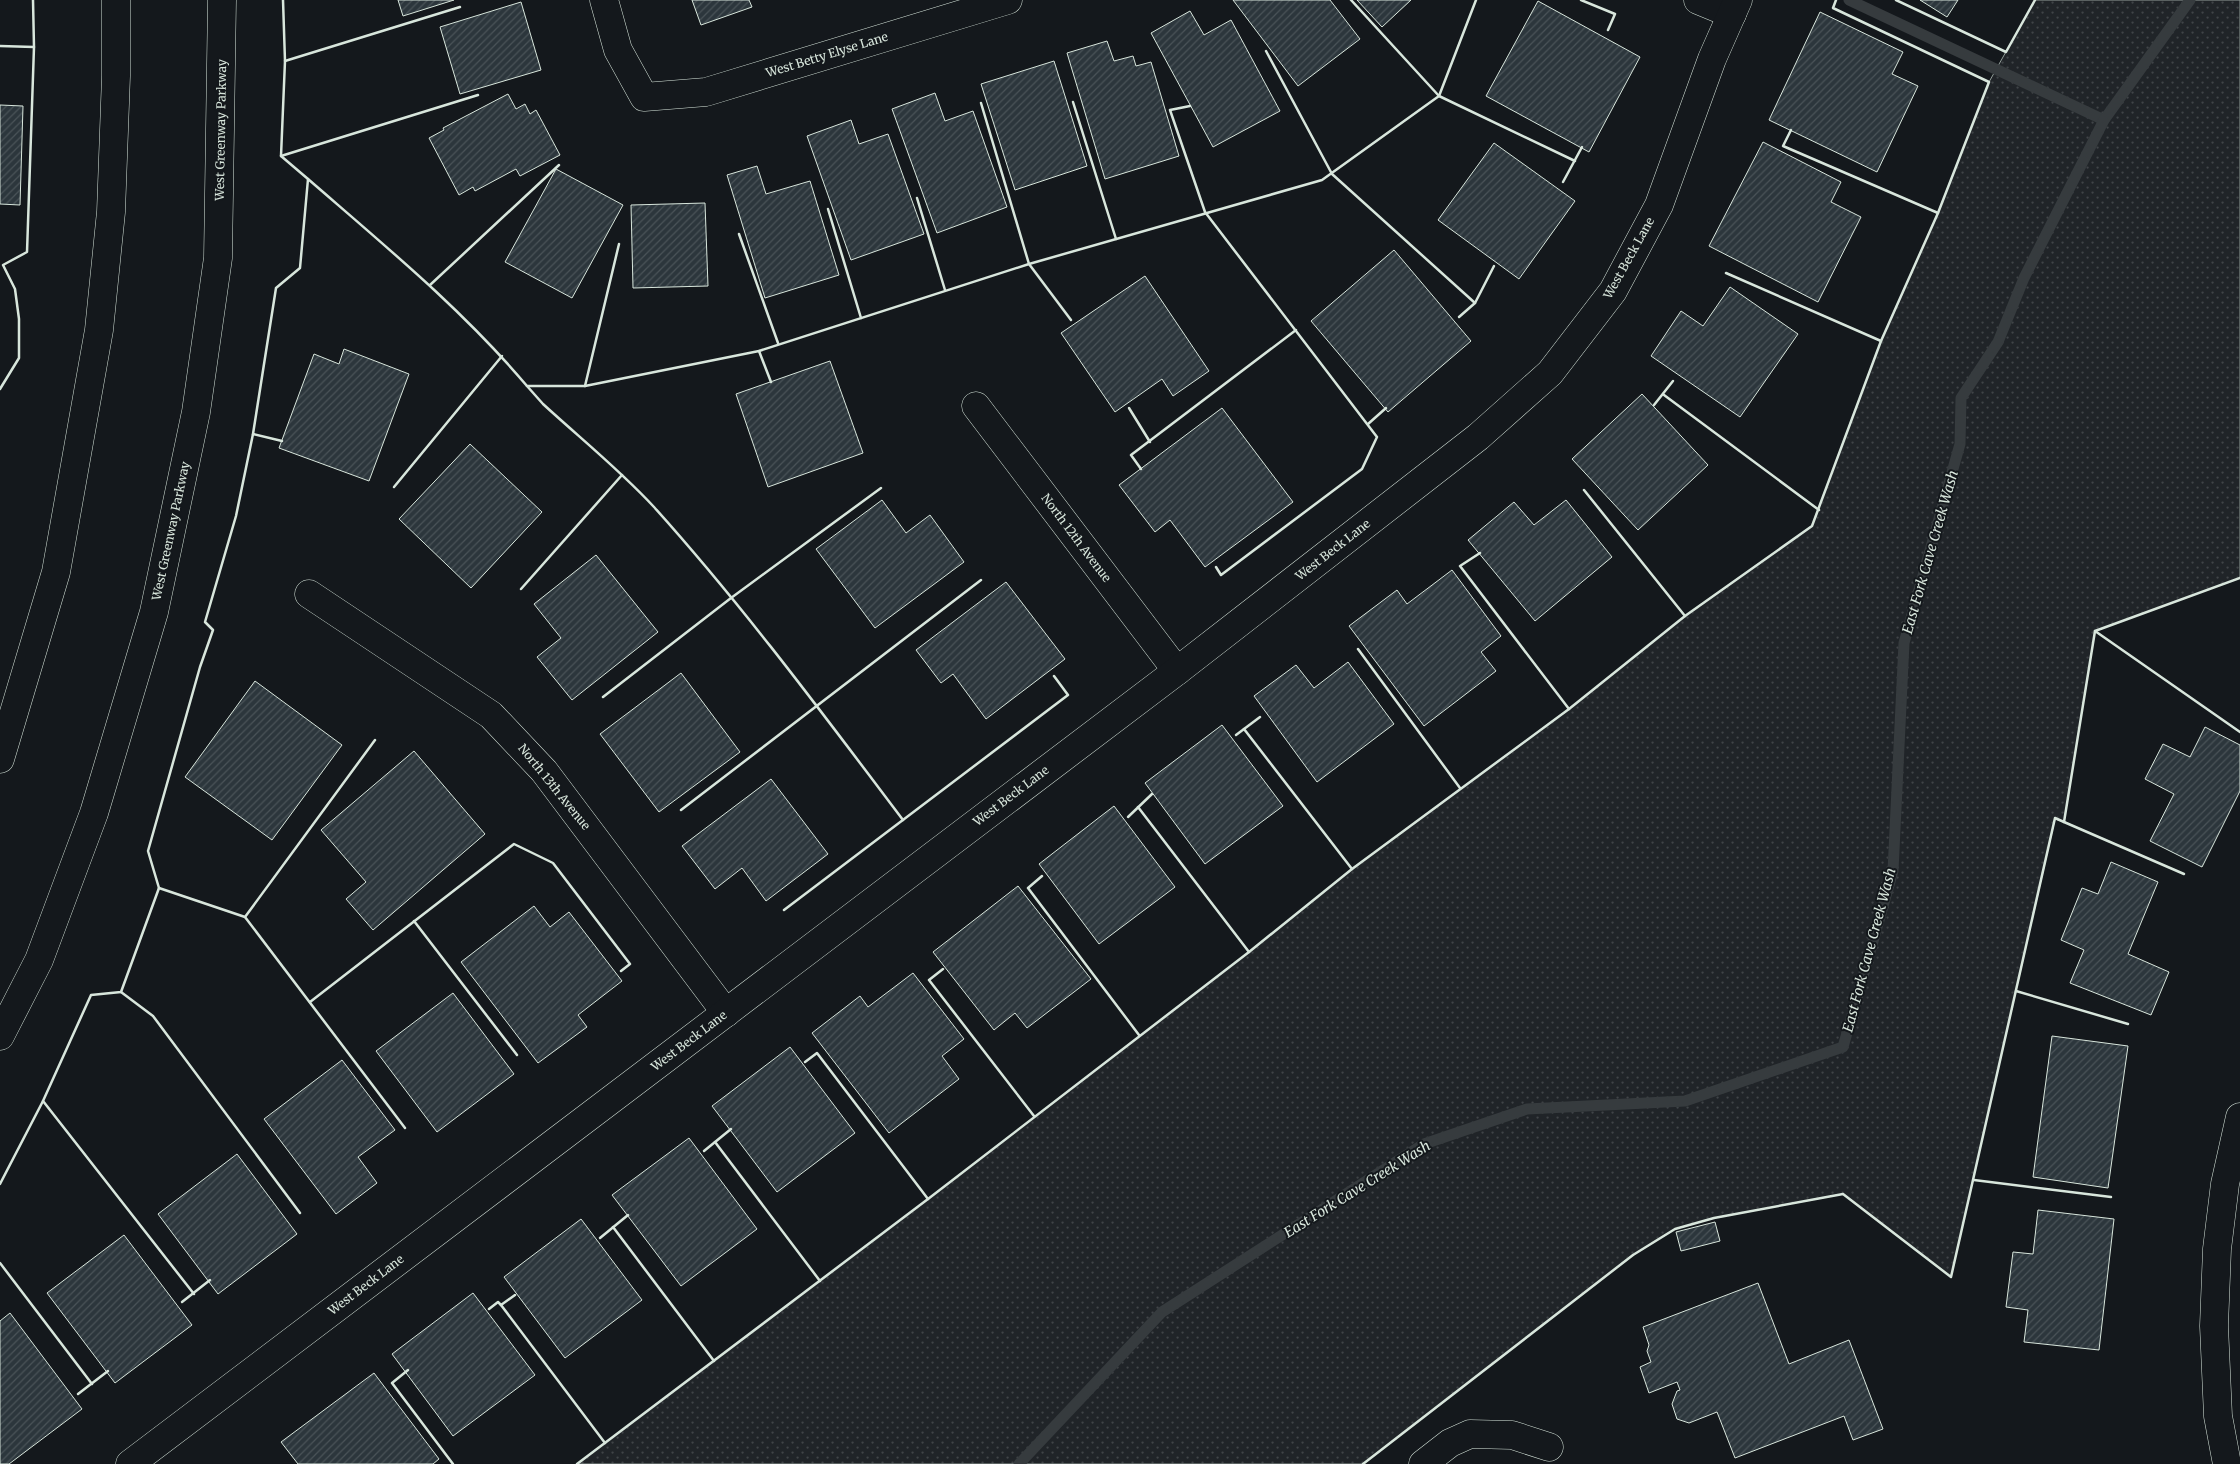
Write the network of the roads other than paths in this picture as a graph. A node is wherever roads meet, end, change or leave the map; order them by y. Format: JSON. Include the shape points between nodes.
{"nodes":[{"id":1,"x":116,"y":0,"type":"edge"},
{"id":2,"x":222,"y":0,"type":"edge"},
{"id":3,"x":604,"y":0,"type":"edge"},
{"id":4,"x":1008,"y":0,"type":"edge"},
{"id":5,"x":1698,"y":0,"type":"edge"},
{"id":6,"x":1735,"y":7,"type":"edge"},
{"id":7,"x":976,"y":406,"type":"dead end"},
{"id":8,"x":308,"y":594,"type":"dead end"},
{"id":9,"x":1177,"y":670,"type":"junction"},
{"id":10,"x":0,"y":759,"type":"edge"},
{"id":11,"x":726,"y":1014,"type":"junction"},
{"id":12,"x":0,"y":1036,"type":"edge"},
{"id":13,"x":2240,"y":1117,"type":"edge"},
{"id":14,"x":1549,"y":1447,"type":"dead end"},
{"id":15,"x":130,"y":1464,"type":"edge"},
{"id":16,"x":1423,"y":1464,"type":"edge"},
{"id":17,"x":2227,"y":1464,"type":"edge"}],
"edges":[{"from":1,"to":10,"type":"street","via":[[110,212],[100,330],[56,572]]},
{"from":2,"to":12,"type":"street","name":"West Greenway Parkway","via":[[218,258],[196,412],[154,612],[94,813],[38,960]]},
{"from":3,"to":4,"type":"street","name":"West Betty Elyse Lane","via":[[618,50],[644,97],[706,92]]},
{"from":5,"to":6,"type":"street"},
{"from":6,"to":9,"type":"street","name":"West Beck Lane","via":[[1659,205],[1613,291],[1550,373],[1478,437]]},
{"from":7,"to":9,"type":"street","name":"North 12th Avenue"},
{"from":8,"to":11,"type":"street","name":"North 13th Avenue","via":[[444,682],[496,720],[544,771]]},
{"from":9,"to":11,"type":"street","name":"West Beck Lane"},
{"from":11,"to":15,"type":"street","name":"West Beck Lane"},
{"from":13,"to":17,"type":"street","via":[[2225,1184],[2217,1249],[2214,1326],[2218,1416]]},
{"from":14,"to":16,"type":"street","via":[[1512,1435],[1470,1434]]}]}
